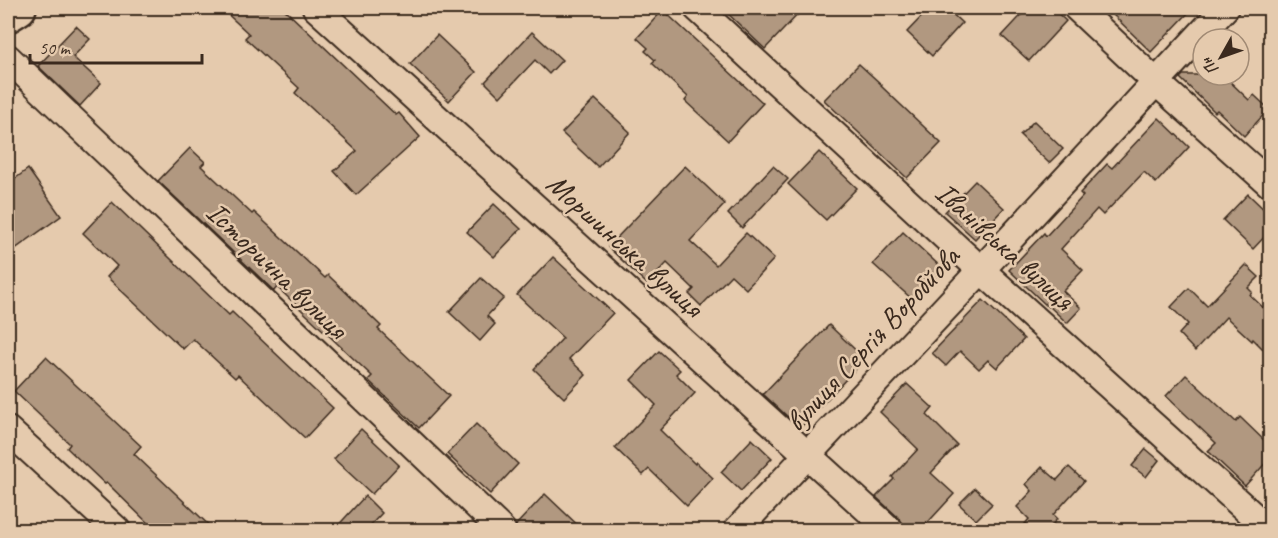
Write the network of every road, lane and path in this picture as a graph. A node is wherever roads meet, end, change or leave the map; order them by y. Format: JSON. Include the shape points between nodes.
{"nodes":[{"id":1,"x":19,"y":8,"type":"edge"},
{"id":2,"x":316,"y":8,"type":"edge"},
{"id":3,"x":697,"y":8,"type":"edge"},
{"id":4,"x":1077,"y":8,"type":"edge"},
{"id":5,"x":1225,"y":8,"type":"edge"},
{"id":6,"x":8,"y":15,"type":"edge"},
{"id":7,"x":8,"y":58,"type":"edge"},
{"id":8,"x":1156,"y":82,"type":"junction"},
{"id":9,"x":1270,"y":184,"type":"edge"},
{"id":10,"x":981,"y":270,"type":"junction"},
{"id":11,"x":8,"y":430,"type":"edge"},
{"id":12,"x":807,"y":456,"type":"junction"},
{"id":13,"x":117,"y":531,"type":"edge"},
{"id":14,"x":502,"y":531,"type":"edge"},
{"id":15,"x":737,"y":531,"type":"edge"},
{"id":16,"x":890,"y":531,"type":"edge"},
{"id":17,"x":1269,"y":531,"type":"edge"}],
"edges":[{"from":1,"to":6,"type":"main road"},
{"from":2,"to":12,"type":"street","name":"Моршинська вулиця"},
{"from":3,"to":10,"type":"street","name":"Іванівська вулиця"},
{"from":4,"to":8,"type":"street"},
{"from":5,"to":8,"type":"street","name":"вулиця Сергія Воробйова"},
{"from":7,"to":14,"type":"street","name":"Історична вулиця"},
{"from":8,"to":9,"type":"street"},
{"from":8,"to":10,"type":"street","name":"вулиця Сергія Воробйова"},
{"from":10,"to":12,"type":"street","name":"вулиця Сергія Воробйова"},
{"from":10,"to":17,"type":"street","name":"Іванівська вулиця"},
{"from":11,"to":13,"type":"street"},
{"from":12,"to":15,"type":"street","name":"вулиця Сергія Воробйова"},
{"from":12,"to":16,"type":"street","name":"Моршинська вулиця"}]}
